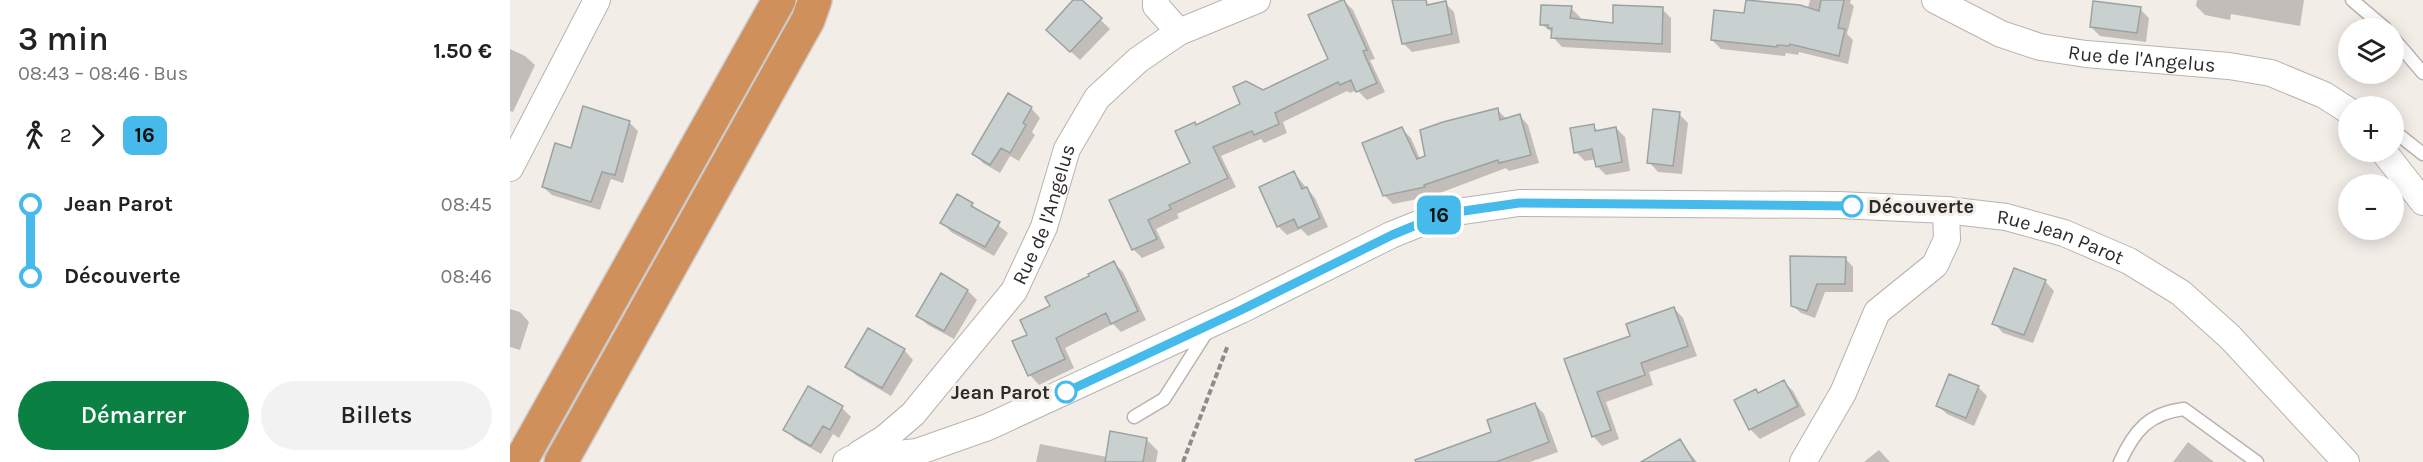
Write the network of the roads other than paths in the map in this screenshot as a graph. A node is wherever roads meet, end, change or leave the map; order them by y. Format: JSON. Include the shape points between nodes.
{"nodes":[{"id":1,"x":597,"y":0,"type":"edge"},
{"id":2,"x":779,"y":0,"type":"edge"},
{"id":3,"x":815,"y":0,"type":"edge"},
{"id":4,"x":1156,"y":0,"type":"edge"},
{"id":5,"x":1257,"y":0,"type":"edge"},
{"id":6,"x":1935,"y":0,"type":"edge"},
{"id":7,"x":2352,"y":0,"type":"edge"},
{"id":8,"x":2373,"y":18,"type":"edge"},
{"id":9,"x":1179,"y":32,"type":"junction"},
{"id":10,"x":2404,"y":51,"type":"edge"},
{"id":11,"x":2423,"y":73,"type":"edge"},
{"id":12,"x":2338,"y":104,"type":"edge"},
{"id":13,"x":2404,"y":139,"type":"edge"},
{"id":14,"x":2423,"y":154,"type":"edge"},
{"id":15,"x":2392,"y":162,"type":"edge"},
{"id":16,"x":510,"y":168,"type":"edge"},
{"id":17,"x":2423,"y":202,"type":"edge"},
{"id":18,"x":1946,"y":210,"type":"junction"},
{"id":19,"x":1212,"y":324,"type":"junction"},
{"id":20,"x":1134,"y":417,"type":"dead end"},
{"id":21,"x":849,"y":460,"type":"edge"},
{"id":22,"x":520,"y":462,"type":"edge"},
{"id":23,"x":561,"y":462,"type":"edge"},
{"id":24,"x":1803,"y":462,"type":"edge"},
{"id":25,"x":2120,"y":462,"type":"edge"},
{"id":26,"x":2257,"y":462,"type":"edge"},
{"id":27,"x":2346,"y":462,"type":"edge"}],
"edges":[{"from":1,"to":16,"type":"street"},
{"from":2,"to":22,"type":"highway"},
{"from":3,"to":23,"type":"highway","via":[[808,20]]},
{"from":4,"to":9,"type":"street","via":[[1156,6]]},
{"from":5,"to":9,"type":"street","name":"Rue de l'Angelus"},
{"from":6,"to":12,"type":"street","name":"Rue de l'Angelus","via":[[2001,34],[2040,47],[2271,72]]},
{"from":7,"to":8,"type":"lane"},
{"from":9,"to":21,"type":"street","name":"Rue de l'Angelus","via":[[1138,60],[1097,98],[1067,149],[1044,227],[1014,291],[913,414],[885,438]]},
{"from":10,"to":11,"type":"lane"},
{"from":13,"to":14,"type":"lane"},
{"from":15,"to":17,"type":"street"},
{"from":18,"to":19,"type":"street","name":"Rue Jean Parot","via":[[1839,205],[1519,203],[1443,214]]},
{"from":18,"to":24,"type":"street","via":[[1947,239],[1935,265],[1877,312],[1843,393]]},
{"from":18,"to":27,"type":"street","name":"Rue Jean Parot","via":[[2006,217],[2064,233],[2129,261],[2181,293],[2230,337]]},
{"from":19,"to":20,"type":"lane","via":[[1164,399]]},
{"from":19,"to":21,"type":"street","name":"Rue Jean Parot","via":[[988,427],[917,452]]},
{"from":25,"to":26,"type":"lane","via":[[2151,418],[2184,409]]}]}
